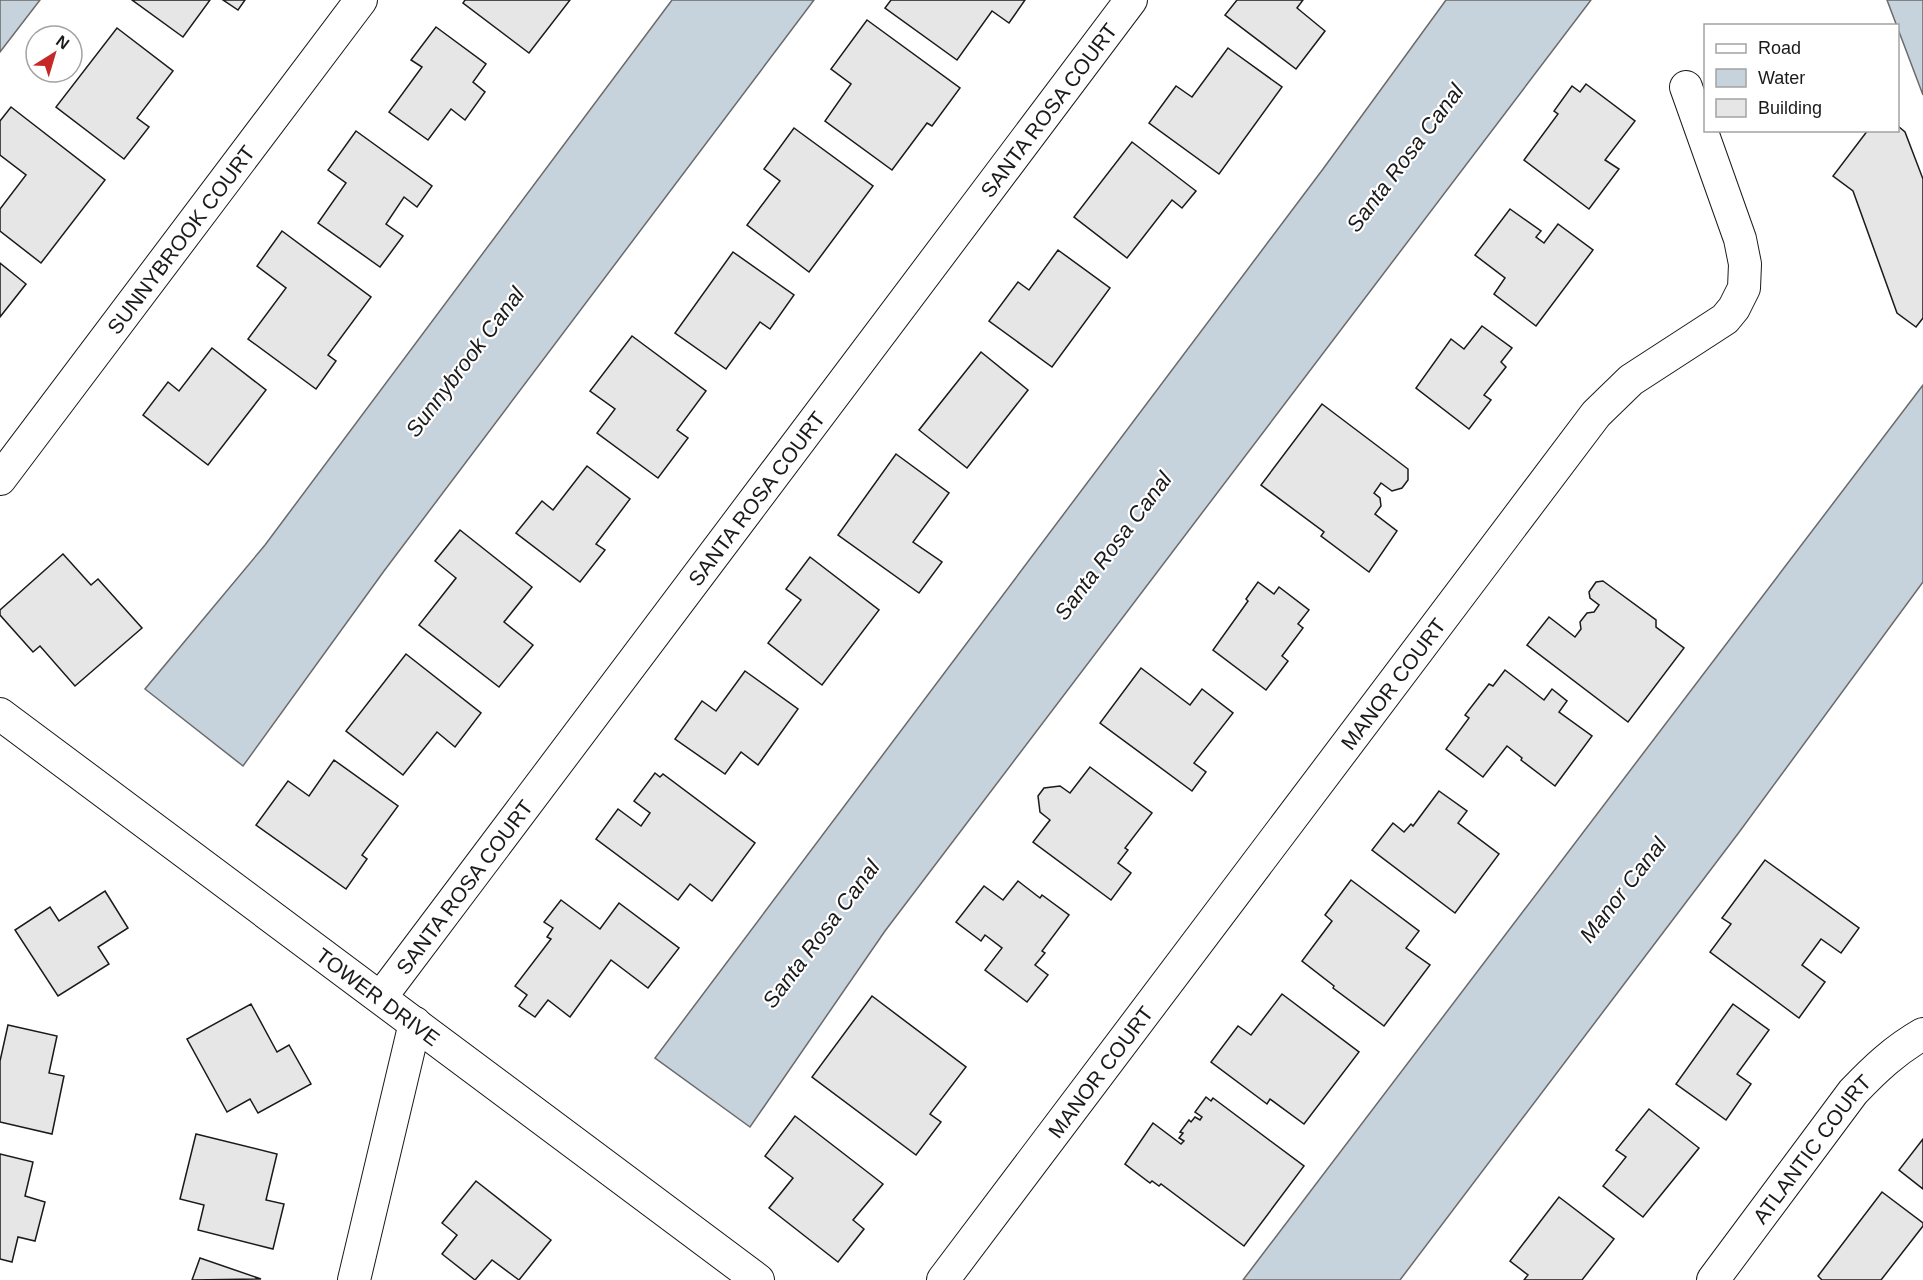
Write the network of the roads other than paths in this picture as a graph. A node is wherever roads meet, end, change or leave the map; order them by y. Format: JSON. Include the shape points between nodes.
{"nodes":[{"id":1,"x":361,"y":0,"type":"edge"},
{"id":2,"x":1131,"y":0,"type":"edge"},
{"id":3,"x":1686,"y":87,"type":"dead end"},
{"id":4,"x":0,"y":479,"type":"edge"},
{"id":5,"x":0,"y":714,"type":"edge"},
{"id":6,"x":381,"y":997,"type":"junction"},
{"id":7,"x":415,"y":1023,"type":"junction"},
{"id":8,"x":1923,"y":1034,"type":"edge"},
{"id":9,"x":354,"y":1280,"type":"edge"},
{"id":10,"x":758,"y":1280,"type":"edge"},
{"id":11,"x":943,"y":1280,"type":"edge"},
{"id":12,"x":1713,"y":1280,"type":"edge"}],
"edges":[{"from":1,"to":4,"type":"street","name":"SUNNYBROOK COURT"},
{"from":2,"to":6,"type":"street","name":"SANTA ROSA COURT"},
{"from":3,"to":11,"type":"street","name":"MANOR COURT","via":[[1740,239],[1746,275],[1734,308],[1715,327],[1631,380],[1596,414]]},
{"from":5,"to":6,"type":"street","name":"TOWER DRIVE"},
{"from":6,"to":7,"type":"street","name":"TOWER DRIVE"},
{"from":7,"to":9,"type":"street"},
{"from":7,"to":10,"type":"street","name":"TOWER DRIVE"},
{"from":8,"to":12,"type":"street","name":"ATLANTIC COURT","via":[[1878,1065],[1853,1092]]}]}
